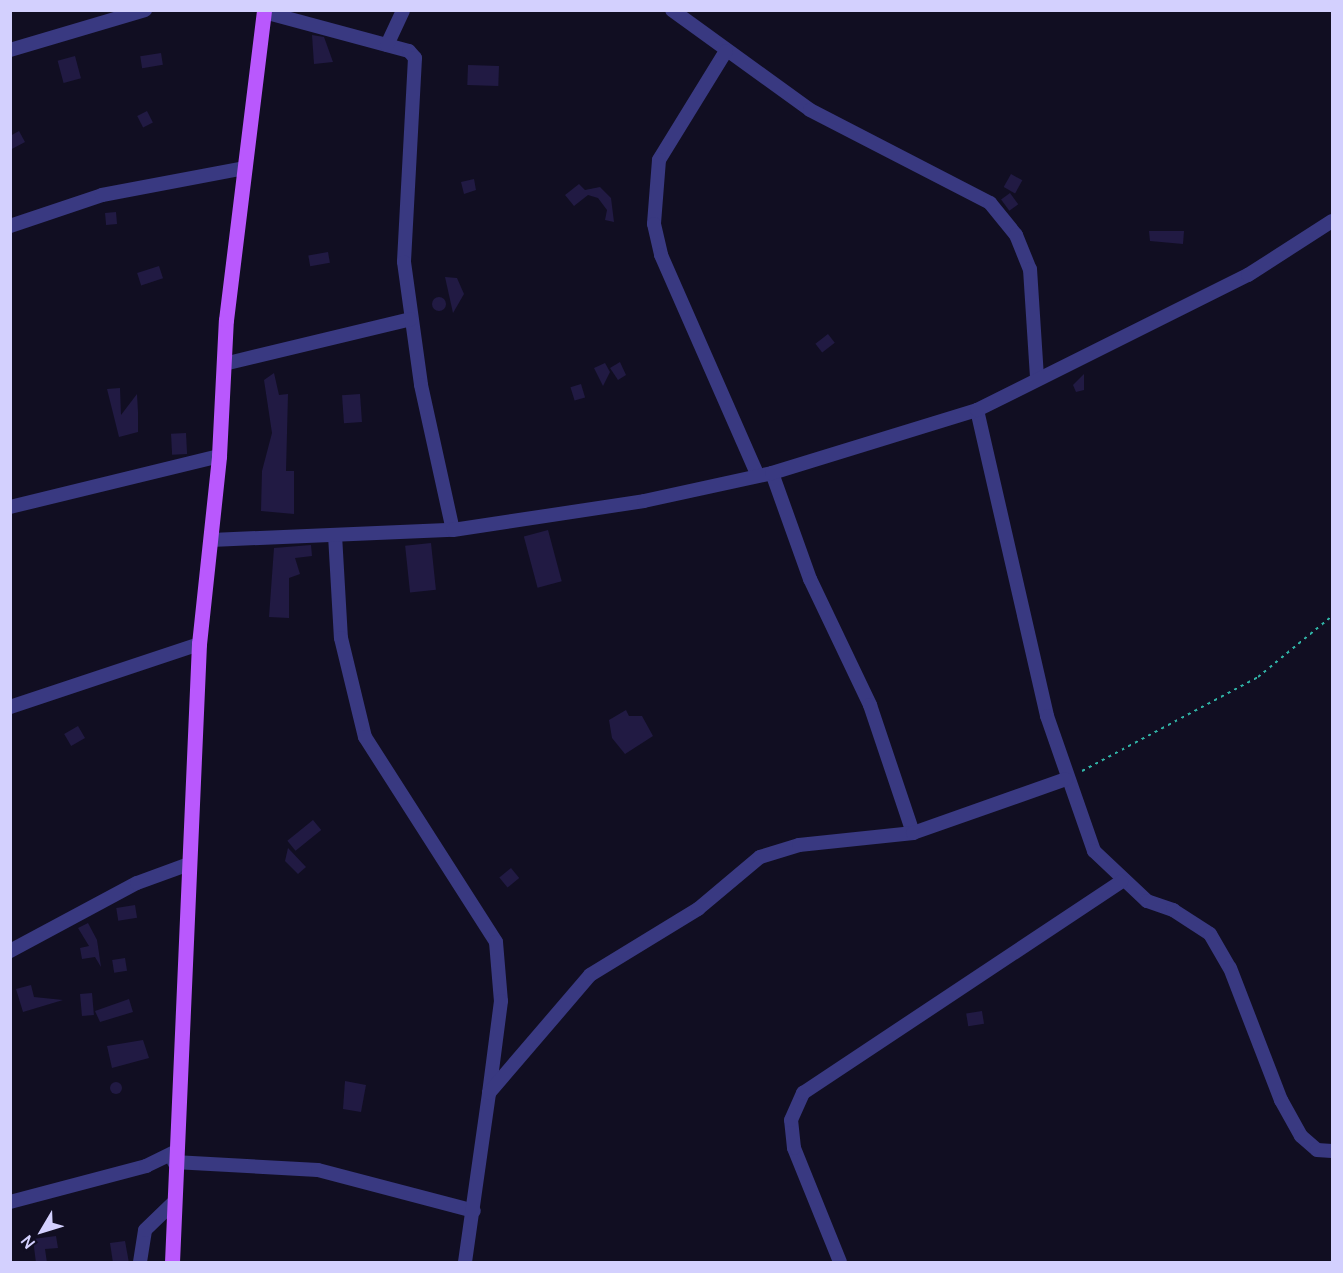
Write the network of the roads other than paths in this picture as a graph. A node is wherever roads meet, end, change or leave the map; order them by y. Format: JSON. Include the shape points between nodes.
{"nodes":[{"id":1,"x":145,"y":10,"type":"edge"},
{"id":2,"x":403,"y":10,"type":"edge"},
{"id":3,"x":672,"y":10,"type":"edge"},
{"id":4,"x":264,"y":11,"type":"edge"},
{"id":5,"x":387,"y":45,"type":"junction"},
{"id":6,"x":10,"y":51,"type":"edge"},
{"id":7,"x":726,"y":51,"type":"junction"},
{"id":8,"x":244,"y":168,"type":"junction"},
{"id":9,"x":1332,"y":221,"type":"edge"},
{"id":10,"x":10,"y":226,"type":"edge"},
{"id":11,"x":411,"y":319,"type":"junction"},
{"id":12,"x":224,"y":364,"type":"junction"},
{"id":13,"x":1037,"y":376,"type":"junction"},
{"id":14,"x":977,"y":410,"type":"junction"},
{"id":15,"x":219,"y":456,"type":"junction"},
{"id":16,"x":765,"y":474,"type":"junction"},
{"id":17,"x":10,"y":507,"type":"edge"},
{"id":18,"x":453,"y":530,"type":"junction"},
{"id":19,"x":335,"y":535,"type":"junction"},
{"id":20,"x":211,"y":540,"type":"junction"},
{"id":21,"x":200,"y":644,"type":"junction"},
{"id":22,"x":10,"y":707,"type":"edge"},
{"id":23,"x":1066,"y":779,"type":"junction"},
{"id":24,"x":913,"y":833,"type":"junction"},
{"id":25,"x":189,"y":864,"type":"junction"},
{"id":26,"x":1121,"y":882,"type":"junction"},
{"id":27,"x":10,"y":951,"type":"edge"},
{"id":28,"x":489,"y":1093,"type":"junction"},
{"id":29,"x":1332,"y":1151,"type":"edge"},
{"id":30,"x":174,"y":1157,"type":"junction"},
{"id":31,"x":10,"y":1202,"type":"edge"},
{"id":32,"x":174,"y":1202,"type":"junction"},
{"id":33,"x":474,"y":1211,"type":"junction"},
{"id":34,"x":140,"y":1263,"type":"edge"},
{"id":35,"x":172,"y":1263,"type":"edge"},
{"id":36,"x":465,"y":1263,"type":"edge"},
{"id":37,"x":840,"y":1263,"type":"edge"}],
"edges":[{"from":1,"to":6,"type":"street"},
{"from":2,"to":5,"type":"street"},
{"from":3,"to":7,"type":"street"},
{"from":4,"to":5,"type":"street"},
{"from":4,"to":8,"type":"main road"},
{"from":5,"to":11,"type":"street","via":[[409,51],[417,69],[404,262]]},
{"from":7,"to":13,"type":"street","via":[[810,110],[990,202],[1016,235],[1030,269]]},
{"from":7,"to":16,"type":"street","via":[[659,160],[654,224],[661,255]]},
{"from":8,"to":10,"type":"street","via":[[102,195]]},
{"from":8,"to":12,"type":"main road"},
{"from":9,"to":13,"type":"street","via":[[1248,275]]},
{"from":11,"to":12,"type":"street"},
{"from":11,"to":18,"type":"street"},
{"from":12,"to":15,"type":"main road"},
{"from":13,"to":14,"type":"street"},
{"from":14,"to":16,"type":"street"},
{"from":14,"to":23,"type":"street","via":[[1017,602]]},
{"from":15,"to":17,"type":"street"},
{"from":15,"to":20,"type":"main road"},
{"from":16,"to":18,"type":"street","via":[[644,501]]},
{"from":16,"to":24,"type":"street","via":[[870,705]]},
{"from":18,"to":19,"type":"street"},
{"from":19,"to":20,"type":"street"},
{"from":19,"to":28,"type":"street","via":[[341,638],[365,737],[496,942],[501,1001]]},
{"from":20,"to":21,"type":"main road"},
{"from":21,"to":22,"type":"street"},
{"from":21,"to":25,"type":"main road"},
{"from":23,"to":24,"type":"street"},
{"from":23,"to":26,"type":"street","via":[[1094,851]]},
{"from":24,"to":28,"type":"street","via":[[799,845],[760,857],[698,909],[590,975]]},
{"from":25,"to":27,"type":"street","via":[[137,883]]},
{"from":25,"to":30,"type":"main road"},
{"from":26,"to":29,"type":"street","via":[[1210,934],[1230,968],[1281,1100],[1301,1136],[1317,1150]]},
{"from":26,"to":37,"type":"street","via":[[803,1093],[791,1120],[794,1148]]},
{"from":28,"to":33,"type":"street"},
{"from":30,"to":31,"type":"street"},
{"from":30,"to":32,"type":"main road"},
{"from":30,"to":33,"type":"street","via":[[318,1170]]},
{"from":32,"to":34,"type":"street","via":[[145,1230]]},
{"from":32,"to":35,"type":"main road"},
{"from":33,"to":36,"type":"street"}]}
